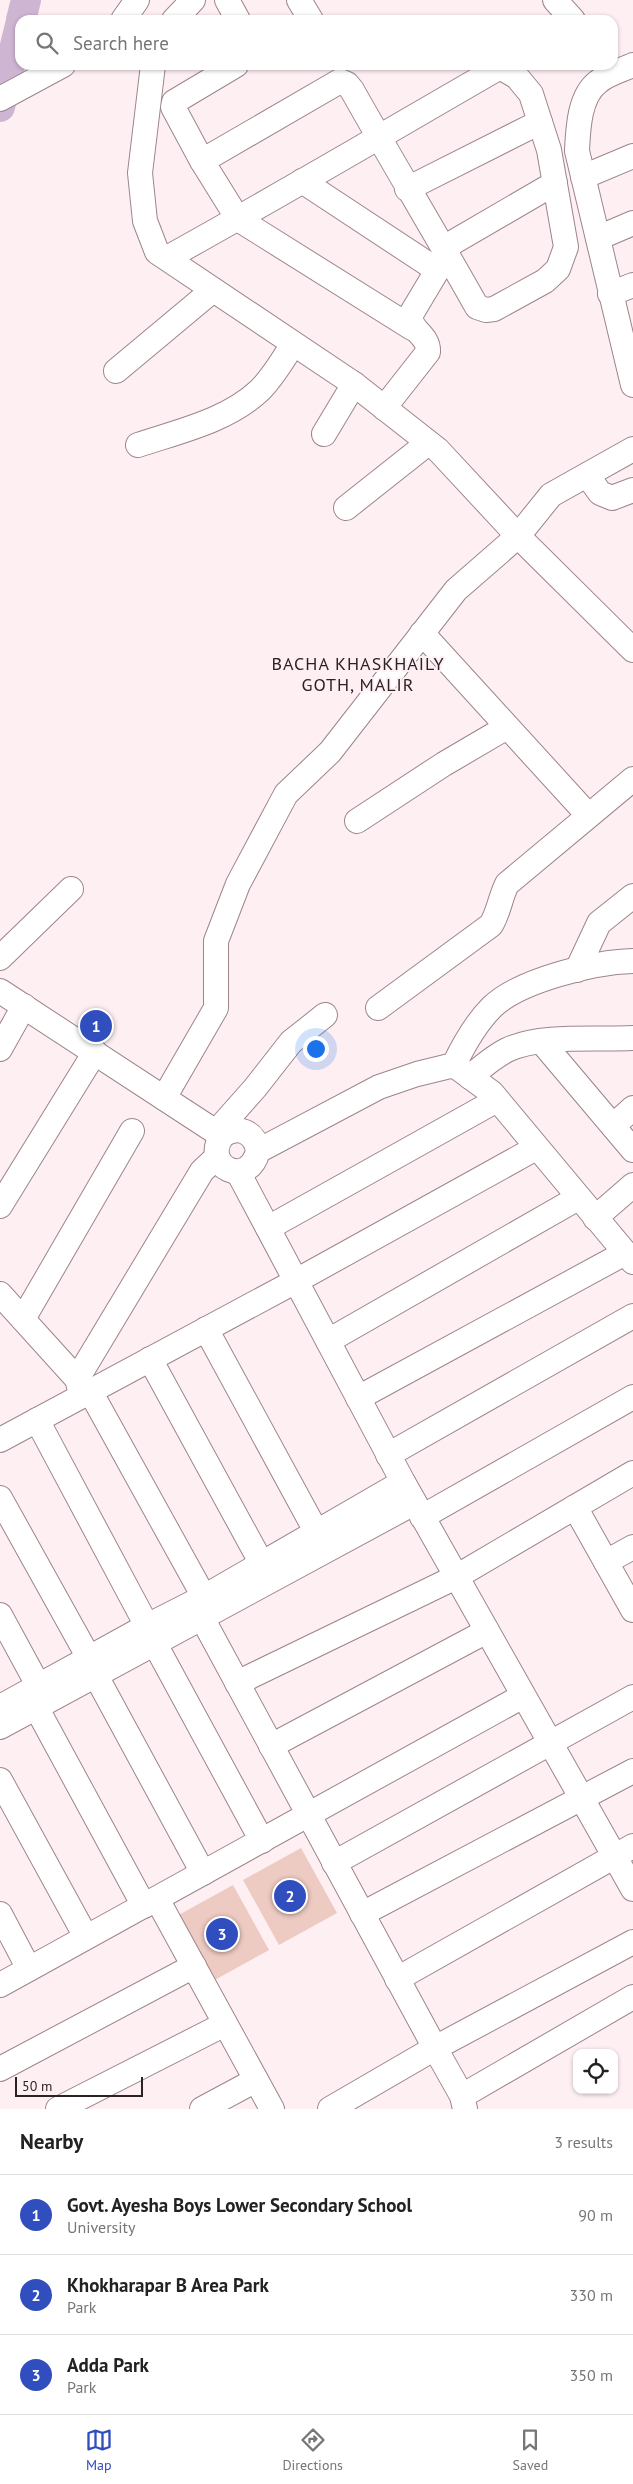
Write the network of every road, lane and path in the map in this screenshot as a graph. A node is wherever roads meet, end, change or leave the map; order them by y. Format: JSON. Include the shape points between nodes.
{"nodes":[{"id":1,"x":137,"y":0,"type":"edge"},
{"id":2,"x":193,"y":0,"type":"edge"},
{"id":3,"x":227,"y":0,"type":"edge"},
{"id":4,"x":299,"y":0,"type":"edge"},
{"id":5,"x":555,"y":0,"type":"edge"},
{"id":6,"x":126,"y":15,"type":"edge"},
{"id":7,"x":179,"y":15,"type":"edge"},
{"id":8,"x":235,"y":15,"type":"edge"},
{"id":9,"x":308,"y":15,"type":"edge"},
{"id":10,"x":568,"y":15,"type":"edge"},
{"id":11,"x":53,"y":70,"type":"edge"},
{"id":12,"x":152,"y":70,"type":"edge"},
{"id":13,"x":228,"y":70,"type":"edge"},
{"id":14,"x":495,"y":70,"type":"edge"},
{"id":15,"x":505,"y":70,"type":"edge"},
{"id":16,"x":616,"y":70,"type":"edge"},
{"id":17,"x":342,"y":74,"type":"edge"},
{"id":18,"x":0,"y":99,"type":"edge"},
{"id":19,"x":540,"y":122,"type":"junction"},
{"id":20,"x":378,"y":137,"type":"junction"},
{"id":21,"x":633,"y":156,"type":"edge"},
{"id":22,"x":202,"y":161,"type":"junction"},
{"id":23,"x":583,"y":177,"type":"junction"},
{"id":24,"x":302,"y":181,"type":"junction"},
{"id":25,"x":555,"y":183,"type":"junction"},
{"id":26,"x":407,"y":189,"type":"junction"},
{"id":27,"x":238,"y":219,"type":"junction"},
{"id":28,"x":633,"y":223,"type":"edge"},
{"id":29,"x":598,"y":238,"type":"junction"},
{"id":30,"x":443,"y":257,"type":"junction"},
{"id":31,"x":167,"y":258,"type":"junction"},
{"id":32,"x":633,"y":285,"type":"edge"},
{"id":33,"x":213,"y":290,"type":"junction"},
{"id":34,"x":610,"y":294,"type":"junction"},
{"id":35,"x":412,"y":328,"type":"junction"},
{"id":36,"x":293,"y":344,"type":"junction"},
{"id":37,"x":629,"y":353,"type":"edge"},
{"id":38,"x":116,"y":372,"type":"dead end"},
{"id":39,"x":354,"y":384,"type":"junction"},
{"id":40,"x":633,"y":385,"type":"edge"},
{"id":41,"x":384,"y":408,"type":"junction"},
{"id":42,"x":324,"y":434,"type":"dead end"},
{"id":43,"x":428,"y":443,"type":"junction"},
{"id":44,"x":138,"y":445,"type":"dead end"},
{"id":45,"x":633,"y":449,"type":"edge"},
{"id":46,"x":587,"y":475,"type":"junction"},
{"id":47,"x":633,"y":490,"type":"edge"},
{"id":48,"x":346,"y":508,"type":"dead end"},
{"id":49,"x":518,"y":536,"type":"junction"},
{"id":50,"x":422,"y":633,"type":"junction"},
{"id":51,"x":633,"y":650,"type":"edge"},
{"id":52,"x":507,"y":727,"type":"junction"},
{"id":53,"x":633,"y":779,"type":"edge"},
{"id":54,"x":588,"y":815,"type":"junction"},
{"id":55,"x":357,"y":821,"type":"dead end"},
{"id":56,"x":71,"y":889,"type":"dead end"},
{"id":57,"x":633,"y":896,"type":"edge"},
{"id":58,"x":0,"y":958,"type":"edge"},
{"id":59,"x":633,"y":961,"type":"edge"},
{"id":60,"x":577,"y":970,"type":"junction"},
{"id":61,"x":0,"y":991,"type":"edge"},
{"id":62,"x":24,"y":1006,"type":"junction"},
{"id":63,"x":378,"y":1008,"type":"dead end"},
{"id":64,"x":325,"y":1015,"type":"dead end"},
{"id":65,"x":633,"y":1038,"type":"edge"},
{"id":66,"x":541,"y":1041,"type":"junction"},
{"id":67,"x":0,"y":1049,"type":"edge"},
{"id":68,"x":95,"y":1052,"type":"junction"},
{"id":69,"x":462,"y":1071,"type":"junction"},
{"id":70,"x":164,"y":1098,"type":"junction"},
{"id":71,"x":498,"y":1100,"type":"junction"},
{"id":72,"x":633,"y":1108,"type":"edge"},
{"id":73,"x":613,"y":1126,"type":"junction"},
{"id":74,"x":132,"y":1131,"type":"dead end"},
{"id":75,"x":218,"y":1141,"type":"junction"},
{"id":76,"x":536,"y":1148,"type":"junction"},
{"id":77,"x":633,"y":1150,"type":"edge"},
{"id":78,"x":258,"y":1151,"type":"junction"},
{"id":79,"x":238,"y":1172,"type":"junction"},
{"id":80,"x":633,"y":1185,"type":"edge"},
{"id":81,"x":578,"y":1198,"type":"junction"},
{"id":82,"x":0,"y":1206,"type":"edge"},
{"id":83,"x":595,"y":1218,"type":"junction"},
{"id":84,"x":268,"y":1228,"type":"junction"},
{"id":85,"x":629,"y":1257,"type":"edge"},
{"id":86,"x":296,"y":1280,"type":"junction"},
{"id":87,"x":0,"y":1294,"type":"edge"},
{"id":88,"x":633,"y":1316,"type":"edge"},
{"id":89,"x":23,"y":1319,"type":"junction"},
{"id":90,"x":206,"y":1329,"type":"junction"},
{"id":91,"x":328,"y":1341,"type":"junction"},
{"id":92,"x":150,"y":1359,"type":"junction"},
{"id":93,"x":83,"y":1389,"type":"junction"},
{"id":94,"x":633,"y":1397,"type":"edge"},
{"id":95,"x":358,"y":1398,"type":"junction"},
{"id":96,"x":37,"y":1420,"type":"junction"},
{"id":97,"x":0,"y":1440,"type":"edge"},
{"id":98,"x":388,"y":1455,"type":"junction"},
{"id":99,"x":633,"y":1473,"type":"edge"},
{"id":100,"x":403,"y":1482,"type":"junction"},
{"id":101,"x":0,"y":1498,"type":"edge"},
{"id":102,"x":575,"y":1507,"type":"junction"},
{"id":103,"x":418,"y":1510,"type":"junction"},
{"id":104,"x":317,"y":1533,"type":"junction"},
{"id":105,"x":633,"y":1547,"type":"edge"},
{"id":106,"x":606,"y":1562,"type":"junction"},
{"id":107,"x":262,"y":1564,"type":"junction"},
{"id":108,"x":456,"y":1577,"type":"junction"},
{"id":109,"x":200,"y":1606,"type":"junction"},
{"id":110,"x":633,"y":1610,"type":"edge"},
{"id":111,"x":0,"y":1615,"type":"edge"},
{"id":112,"x":487,"y":1631,"type":"junction"},
{"id":113,"x":151,"y":1634,"type":"junction"},
{"id":114,"x":92,"y":1666,"type":"junction"},
{"id":115,"x":237,"y":1683,"type":"junction"},
{"id":116,"x":34,"y":1695,"type":"junction"},
{"id":117,"x":523,"y":1696,"type":"junction"},
{"id":118,"x":633,"y":1697,"type":"edge"},
{"id":119,"x":0,"y":1707,"type":"edge"},
{"id":120,"x":0,"y":1727,"type":"edge"},
{"id":121,"x":550,"y":1743,"type":"junction"},
{"id":122,"x":271,"y":1746,"type":"junction"},
{"id":123,"x":633,"y":1771,"type":"edge"},
{"id":124,"x":0,"y":1780,"type":"edge"},
{"id":125,"x":582,"y":1799,"type":"junction"},
{"id":126,"x":308,"y":1815,"type":"junction"},
{"id":127,"x":262,"y":1841,"type":"junction"},
{"id":128,"x":624,"y":1851,"type":"edge"},
{"id":129,"x":334,"y":1863,"type":"junction"},
{"id":130,"x":203,"y":1873,"type":"junction"},
{"id":131,"x":633,"y":1889,"type":"edge"},
{"id":132,"x":151,"y":1902,"type":"junction"},
{"id":133,"x":0,"y":1914,"type":"edge"},
{"id":134,"x":362,"y":1914,"type":"junction"},
{"id":135,"x":86,"y":1938,"type":"junction"},
{"id":136,"x":633,"y":1942,"type":"edge"},
{"id":137,"x":194,"y":1966,"type":"junction"},
{"id":138,"x":29,"y":1969,"type":"junction"},
{"id":139,"x":397,"y":1978,"type":"junction"},
{"id":140,"x":0,"y":1985,"type":"edge"},
{"id":141,"x":633,"y":1997,"type":"edge"},
{"id":142,"x":225,"y":2024,"type":"junction"},
{"id":143,"x":436,"y":2048,"type":"junction"},
{"id":144,"x":0,"y":2069,"type":"edge"},
{"id":145,"x":256,"y":2080,"type":"junction"},
{"id":146,"x":461,"y":2104,"type":"edge"},
{"id":147,"x":58,"y":2109,"type":"edge"},
{"id":148,"x":202,"y":2109,"type":"edge"},
{"id":149,"x":272,"y":2109,"type":"edge"},
{"id":150,"x":330,"y":2109,"type":"edge"}],
"edges":[{"from":1,"to":6,"type":"street"},
{"from":2,"to":7,"type":"street"},
{"from":3,"to":8,"type":"street"},
{"from":4,"to":9,"type":"street"},
{"from":5,"to":10,"type":"street"},
{"from":11,"to":18,"type":"street"},
{"from":12,"to":31,"type":"street","via":[[140,173],[145,221],[156,252]]},
{"from":13,"to":22,"type":"street","via":[[174,102],[174,111]]},
{"from":14,"to":20,"type":"street"},
{"from":15,"to":19,"type":"street","via":[[517,77],[531,94]]},
{"from":16,"to":23,"type":"street","via":[[597,82],[583,104],[577,151]]},
{"from":17,"to":20,"type":"street"},
{"from":17,"to":22,"type":"street","via":[[340,82]]},
{"from":19,"to":25,"type":"street"},
{"from":19,"to":26,"type":"street"},
{"from":20,"to":24,"type":"street"},
{"from":20,"to":26,"type":"street"},
{"from":21,"to":23,"type":"street"},
{"from":22,"to":27,"type":"street"},
{"from":23,"to":29,"type":"street"},
{"from":24,"to":27,"type":"street"},
{"from":24,"to":30,"type":"street"},
{"from":25,"to":30,"type":"street"},
{"from":25,"to":30,"type":"street","via":[[566,247],[558,269],[545,281],[504,304],[486,310],[477,307]]},
{"from":26,"to":30,"type":"street"},
{"from":27,"to":31,"type":"street"},
{"from":27,"to":35,"type":"street"},
{"from":28,"to":29,"type":"street"},
{"from":29,"to":34,"type":"street"},
{"from":30,"to":35,"type":"street","via":[[410,316]]},
{"from":31,"to":33,"type":"street"},
{"from":32,"to":34,"type":"street"},
{"from":33,"to":36,"type":"street"},
{"from":33,"to":38,"type":"street"},
{"from":34,"to":37,"type":"street"},
{"from":35,"to":41,"type":"street","via":[[424,338],[428,352]]},
{"from":36,"to":39,"type":"street"},
{"from":36,"to":44,"type":"street","via":[[260,390],[241,406],[216,419]]},
{"from":37,"to":40,"type":"street"},
{"from":39,"to":41,"type":"street"},
{"from":39,"to":42,"type":"street"},
{"from":41,"to":43,"type":"street"},
{"from":43,"to":48,"type":"street"},
{"from":43,"to":49,"type":"street"},
{"from":45,"to":46,"type":"street"},
{"from":46,"to":47,"type":"street","via":[[600,493],[612,498]]},
{"from":46,"to":49,"type":"street","via":[[551,495]]},
{"from":49,"to":50,"type":"street","via":[[456,590]]},
{"from":49,"to":51,"type":"street"},
{"from":50,"to":52,"type":"street"},
{"from":50,"to":70,"type":"street","via":[[330,752],[286,794],[238,884],[216,941],[216,1008]]},
{"from":52,"to":54,"type":"street"},
{"from":52,"to":55,"type":"street"},
{"from":53,"to":54,"type":"street"},
{"from":54,"to":63,"type":"street","via":[[507,884],[492,925]]},
{"from":56,"to":58,"type":"street"},
{"from":57,"to":60,"type":"street","via":[[599,923]]},
{"from":59,"to":60,"type":"street","via":[[611,961]]},
{"from":60,"to":69,"type":"street","via":[[514,992],[492,1006],[467,1037]]},
{"from":61,"to":62,"type":"street"},
{"from":62,"to":67,"type":"street"},
{"from":62,"to":68,"type":"street"},
{"from":64,"to":75,"type":"street","via":[[291,1042]]},
{"from":65,"to":66,"type":"street"},
{"from":66,"to":69,"type":"street","via":[[509,1049]]},
{"from":66,"to":73,"type":"street"},
{"from":68,"to":70,"type":"street"},
{"from":68,"to":82,"type":"street"},
{"from":69,"to":71,"type":"street"},
{"from":69,"to":78,"type":"street","via":[[417,1074],[379,1087]]},
{"from":70,"to":75,"type":"street"},
{"from":71,"to":76,"type":"street"},
{"from":71,"to":84,"type":"street"},
{"from":72,"to":73,"type":"street"},
{"from":73,"to":77,"type":"street"},
{"from":74,"to":89,"type":"street"},
{"from":75,"to":78,"type":"street","via":[[228,1132],[242,1130],[253,1137]]},
{"from":75,"to":79,"type":"street","via":[[225,1168]]},
{"from":75,"to":93,"type":"street"},
{"from":76,"to":81,"type":"street"},
{"from":76,"to":86,"type":"street"},
{"from":78,"to":79,"type":"street","via":[[251,1166]]},
{"from":79,"to":84,"type":"street"},
{"from":80,"to":83,"type":"street"},
{"from":81,"to":83,"type":"street"},
{"from":81,"to":91,"type":"street"},
{"from":83,"to":85,"type":"street"},
{"from":84,"to":86,"type":"street"},
{"from":85,"to":95,"type":"street"},
{"from":86,"to":90,"type":"street"},
{"from":86,"to":91,"type":"street"},
{"from":87,"to":89,"type":"street"},
{"from":88,"to":98,"type":"street"},
{"from":89,"to":93,"type":"street"},
{"from":90,"to":92,"type":"street"},
{"from":90,"to":104,"type":"street"},
{"from":91,"to":95,"type":"street"},
{"from":92,"to":93,"type":"street"},
{"from":92,"to":107,"type":"street"},
{"from":93,"to":96,"type":"street"},
{"from":93,"to":109,"type":"street"},
{"from":94,"to":103,"type":"street"},
{"from":95,"to":98,"type":"street"},
{"from":96,"to":97,"type":"street"},
{"from":96,"to":113,"type":"street"},
{"from":98,"to":100,"type":"street"},
{"from":99,"to":102,"type":"street"},
{"from":100,"to":103,"type":"street"},
{"from":100,"to":104,"type":"street"},
{"from":101,"to":114,"type":"street"},
{"from":102,"to":106,"type":"street"},
{"from":102,"to":108,"type":"street"},
{"from":103,"to":108,"type":"street"},
{"from":103,"to":109,"type":"street"},
{"from":104,"to":107,"type":"street"},
{"from":105,"to":106,"type":"street"},
{"from":106,"to":110,"type":"street"},
{"from":107,"to":109,"type":"street"},
{"from":108,"to":112,"type":"street"},
{"from":108,"to":115,"type":"street"},
{"from":109,"to":113,"type":"street"},
{"from":109,"to":115,"type":"street"},
{"from":111,"to":116,"type":"street"},
{"from":112,"to":117,"type":"street"},
{"from":112,"to":122,"type":"street"},
{"from":113,"to":114,"type":"street"},
{"from":113,"to":127,"type":"street"},
{"from":114,"to":116,"type":"street"},
{"from":114,"to":130,"type":"street"},
{"from":115,"to":122,"type":"street"},
{"from":116,"to":119,"type":"street"},
{"from":116,"to":120,"type":"street"},
{"from":116,"to":132,"type":"street"},
{"from":117,"to":121,"type":"street"},
{"from":117,"to":126,"type":"street"},
{"from":118,"to":121,"type":"street"},
{"from":121,"to":125,"type":"street"},
{"from":121,"to":129,"type":"street"},
{"from":122,"to":126,"type":"street"},
{"from":123,"to":125,"type":"street"},
{"from":124,"to":135,"type":"street"},
{"from":125,"to":128,"type":"street"},
{"from":125,"to":134,"type":"street"},
{"from":126,"to":127,"type":"street"},
{"from":126,"to":129,"type":"street"},
{"from":127,"to":130,"type":"street"},
{"from":128,"to":131,"type":"street"},
{"from":128,"to":139,"type":"street"},
{"from":129,"to":134,"type":"street"},
{"from":130,"to":132,"type":"street"},
{"from":132,"to":135,"type":"street"},
{"from":132,"to":137,"type":"street"},
{"from":133,"to":138,"type":"street"},
{"from":134,"to":139,"type":"street"},
{"from":135,"to":138,"type":"street"},
{"from":136,"to":143,"type":"street"},
{"from":137,"to":142,"type":"street"},
{"from":137,"to":144,"type":"street"},
{"from":138,"to":140,"type":"street"},
{"from":139,"to":143,"type":"street"},
{"from":141,"to":146,"type":"street"},
{"from":142,"to":145,"type":"street"},
{"from":142,"to":147,"type":"street"},
{"from":143,"to":146,"type":"street"},
{"from":143,"to":150,"type":"street"},
{"from":145,"to":148,"type":"street"},
{"from":145,"to":149,"type":"street"}]}
